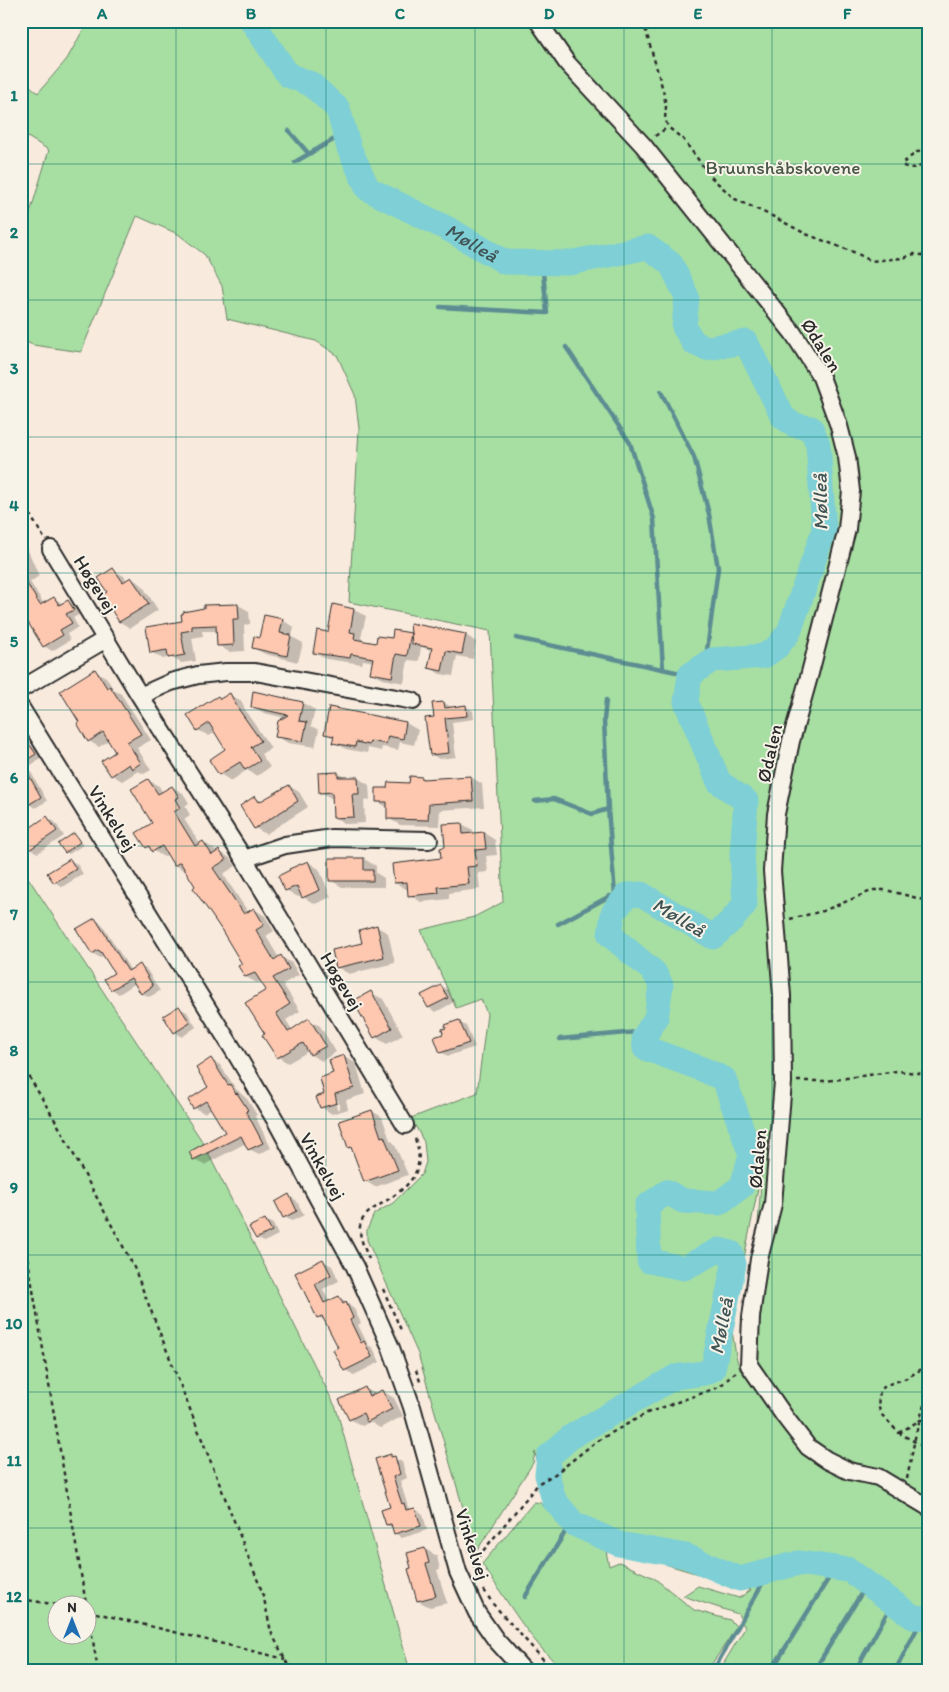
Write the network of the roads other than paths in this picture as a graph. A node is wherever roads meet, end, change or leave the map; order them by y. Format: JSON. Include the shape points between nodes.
{"nodes":[{"id":1,"x":538,"y":21,"type":"edge"},
{"id":2,"x":51,"y":550,"type":"road end"},
{"id":3,"x":106,"y":639,"type":"junction"},
{"id":4,"x":21,"y":689,"type":"edge"},
{"id":5,"x":140,"y":696,"type":"junction"},
{"id":6,"x":413,"y":701,"type":"dead end"},
{"id":7,"x":21,"y":708,"type":"edge"},
{"id":8,"x":429,"y":840,"type":"dead end"},
{"id":9,"x":244,"y":859,"type":"junction"},
{"id":10,"x":405,"y":1125,"type":"road end"},
{"id":11,"x":928,"y":1508,"type":"edge"},
{"id":12,"x":524,"y":1671,"type":"edge"}],
"edges":[{"from":1,"to":11,"type":"street","name":"Ødalen","via":[[567,63],[643,144],[793,333],[820,377],[839,426],[847,457],[850,491],[847,529],[791,741],[776,814],[772,871],[782,996],[783,1082],[773,1204],[759,1259],[751,1317],[749,1365],[808,1447],[849,1471],[878,1477]]},
{"from":2,"to":3,"type":"street","name":"Høgevej"},
{"from":3,"to":4,"type":"street","name":"Høgevej"},
{"from":3,"to":5,"type":"street","name":"Høgevej"},
{"from":5,"to":6,"type":"street","via":[[171,682],[198,675],[255,672]]},
{"from":5,"to":9,"type":"street","name":"Høgevej"},
{"from":7,"to":12,"type":"street","name":"Vinkelvej","via":[[236,1054],[355,1267],[391,1348],[412,1407],[458,1572],[477,1613]]},
{"from":8,"to":9,"type":"street","via":[[332,838],[285,845]]},
{"from":9,"to":10,"type":"street","name":"Høgevej"}]}
